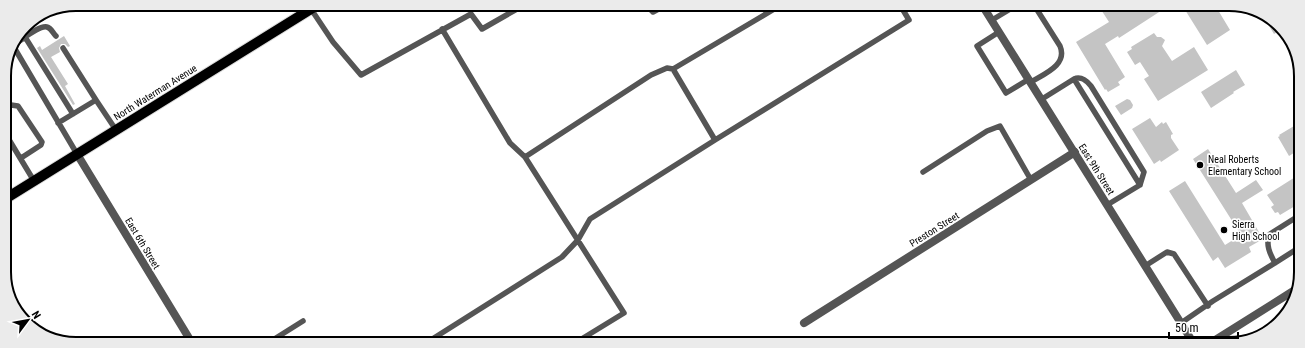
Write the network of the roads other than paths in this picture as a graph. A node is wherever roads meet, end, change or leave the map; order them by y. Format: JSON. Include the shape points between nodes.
{"nodes":[{"id":1,"x":305,"y":11,"type":"edge"},
{"id":2,"x":316,"y":11,"type":"edge"},
{"id":3,"x":514,"y":11,"type":"edge"},
{"id":4,"x":771,"y":11,"type":"edge"},
{"id":5,"x":904,"y":11,"type":"edge"},
{"id":6,"x":986,"y":11,"type":"edge"},
{"id":7,"x":1007,"y":11,"type":"edge"},
{"id":8,"x":1038,"y":11,"type":"edge"},
{"id":9,"x":992,"y":20,"type":"junction"},
{"id":10,"x":442,"y":29,"type":"junction"},
{"id":11,"x":999,"y":32,"type":"junction"},
{"id":12,"x":56,"y":36,"type":"dead end"},
{"id":13,"x":25,"y":37,"type":"joint"},
{"id":14,"x":63,"y":48,"type":"dead end"},
{"id":15,"x":16,"y":51,"type":"edge"},
{"id":16,"x":673,"y":69,"type":"junction"},
{"id":17,"x":1074,"y":79,"type":"junction"},
{"id":18,"x":1030,"y":81,"type":"junction"},
{"id":19,"x":1042,"y":99,"type":"junction"},
{"id":20,"x":96,"y":100,"type":"junction"},
{"id":21,"x":11,"y":105,"type":"edge"},
{"id":22,"x":73,"y":114,"type":"junction"},
{"id":23,"x":58,"y":123,"type":"junction"},
{"id":24,"x":116,"y":130,"type":"junction"},
{"id":25,"x":715,"y":140,"type":"junction"},
{"id":26,"x":11,"y":143,"type":"edge"},
{"id":27,"x":1075,"y":152,"type":"junction"},
{"id":28,"x":77,"y":154,"type":"junction"},
{"id":29,"x":525,"y":157,"type":"junction"},
{"id":30,"x":21,"y":158,"type":"junction"},
{"id":31,"x":923,"y":172,"type":"dead end"},
{"id":32,"x":1032,"y":180,"type":"junction"},
{"id":33,"x":34,"y":181,"type":"junction"},
{"id":34,"x":1140,"y":185,"type":"junction"},
{"id":35,"x":11,"y":195,"type":"edge"},
{"id":36,"x":1108,"y":205,"type":"junction"},
{"id":37,"x":1294,"y":219,"type":"edge"},
{"id":38,"x":578,"y":240,"type":"junction"},
{"id":39,"x":1294,"y":251,"type":"edge"},
{"id":40,"x":1275,"y":263,"type":"junction"},
{"id":41,"x":1145,"y":266,"type":"junction"},
{"id":42,"x":1291,"y":292,"type":"edge"},
{"id":43,"x":1208,"y":306,"type":"junction"},
{"id":44,"x":303,"y":321,"type":"dead end"},
{"id":45,"x":804,"y":323,"type":"dead end"},
{"id":46,"x":1181,"y":323,"type":"junction"},
{"id":47,"x":188,"y":337,"type":"edge"},
{"id":48,"x":278,"y":337,"type":"edge"},
{"id":49,"x":435,"y":337,"type":"edge"},
{"id":50,"x":585,"y":337,"type":"edge"},
{"id":51,"x":1190,"y":337,"type":"edge"},
{"id":52,"x":1221,"y":337,"type":"edge"}],
"edges":[{"from":1,"to":24,"type":"main road","name":"North Waterman Avenue"},
{"from":2,"to":10,"type":"lane","via":[[334,42],[361,75]]},
{"from":3,"to":10,"type":"lane","via":[[482,29],[471,14]]},
{"from":4,"to":16,"type":"lane"},
{"from":5,"to":25,"type":"lane","via":[[909,20]]},
{"from":6,"to":9,"type":"street","name":"East 9th Street"},
{"from":7,"to":9,"type":"lane"},
{"from":8,"to":18,"type":"lane","via":[[1062,52],[1061,60],[1056,66]]},
{"from":9,"to":11,"type":"street","name":"East 9th Street"},
{"from":10,"to":29,"type":"lane","via":[[510,144]]},
{"from":11,"to":18,"type":"street","name":"East 9th Street"},
{"from":11,"to":18,"type":"lane","via":[[977,46],[1006,93]]},
{"from":12,"to":13,"type":"lane","via":[[45,26]]},
{"from":13,"to":22,"type":"lane"},
{"from":14,"to":20,"type":"lane"},
{"from":15,"to":23,"type":"lane"},
{"from":16,"to":25,"type":"lane"},
{"from":16,"to":29,"type":"lane","via":[[668,68],[652,75]]},
{"from":17,"to":19,"type":"lane"},
{"from":17,"to":34,"type":"lane"},
{"from":17,"to":34,"type":"lane","via":[[1086,80],[1095,92],[1144,172]]},
{"from":18,"to":19,"type":"street","name":"East 9th Street"},
{"from":19,"to":27,"type":"street","name":"East 9th Street"},
{"from":20,"to":22,"type":"lane"},
{"from":20,"to":24,"type":"lane"},
{"from":21,"to":30,"type":"lane","via":[[18,106],[42,142]]},
{"from":22,"to":23,"type":"lane"},
{"from":23,"to":28,"type":"lane"},
{"from":24,"to":28,"type":"main road","name":"North Waterman Avenue"},
{"from":25,"to":38,"type":"lane","via":[[590,218]]},
{"from":26,"to":30,"type":"lane"},
{"from":27,"to":32,"type":"street","name":"Preston Street"},
{"from":27,"to":36,"type":"street","name":"East 9th Street"},
{"from":28,"to":33,"type":"main road","name":"North Waterman Avenue"},
{"from":28,"to":47,"type":"street","name":"East 6th Street"},
{"from":29,"to":38,"type":"lane"},
{"from":30,"to":33,"type":"lane"},
{"from":31,"to":32,"type":"lane","via":[[987,131],[1000,126]]},
{"from":32,"to":45,"type":"street","name":"Preston Street"},
{"from":33,"to":35,"type":"main road","name":"North Waterman Avenue"},
{"from":34,"to":36,"type":"lane"},
{"from":36,"to":41,"type":"street","name":"East 9th Street"},
{"from":37,"to":40,"type":"lane","via":[[1269,237],[1268,248]]},
{"from":38,"to":49,"type":"lane","via":[[562,257]]},
{"from":38,"to":50,"type":"lane","via":[[624,312]]},
{"from":39,"to":40,"type":"lane"},
{"from":40,"to":43,"type":"lane"},
{"from":41,"to":43,"type":"lane","via":[[1167,252],[1172,253]]},
{"from":41,"to":46,"type":"street","name":"East 9th Street"},
{"from":42,"to":52,"type":"street"},
{"from":43,"to":46,"type":"lane"},
{"from":44,"to":48,"type":"lane"},
{"from":46,"to":51,"type":"street","name":"East 9th Street"}]}
